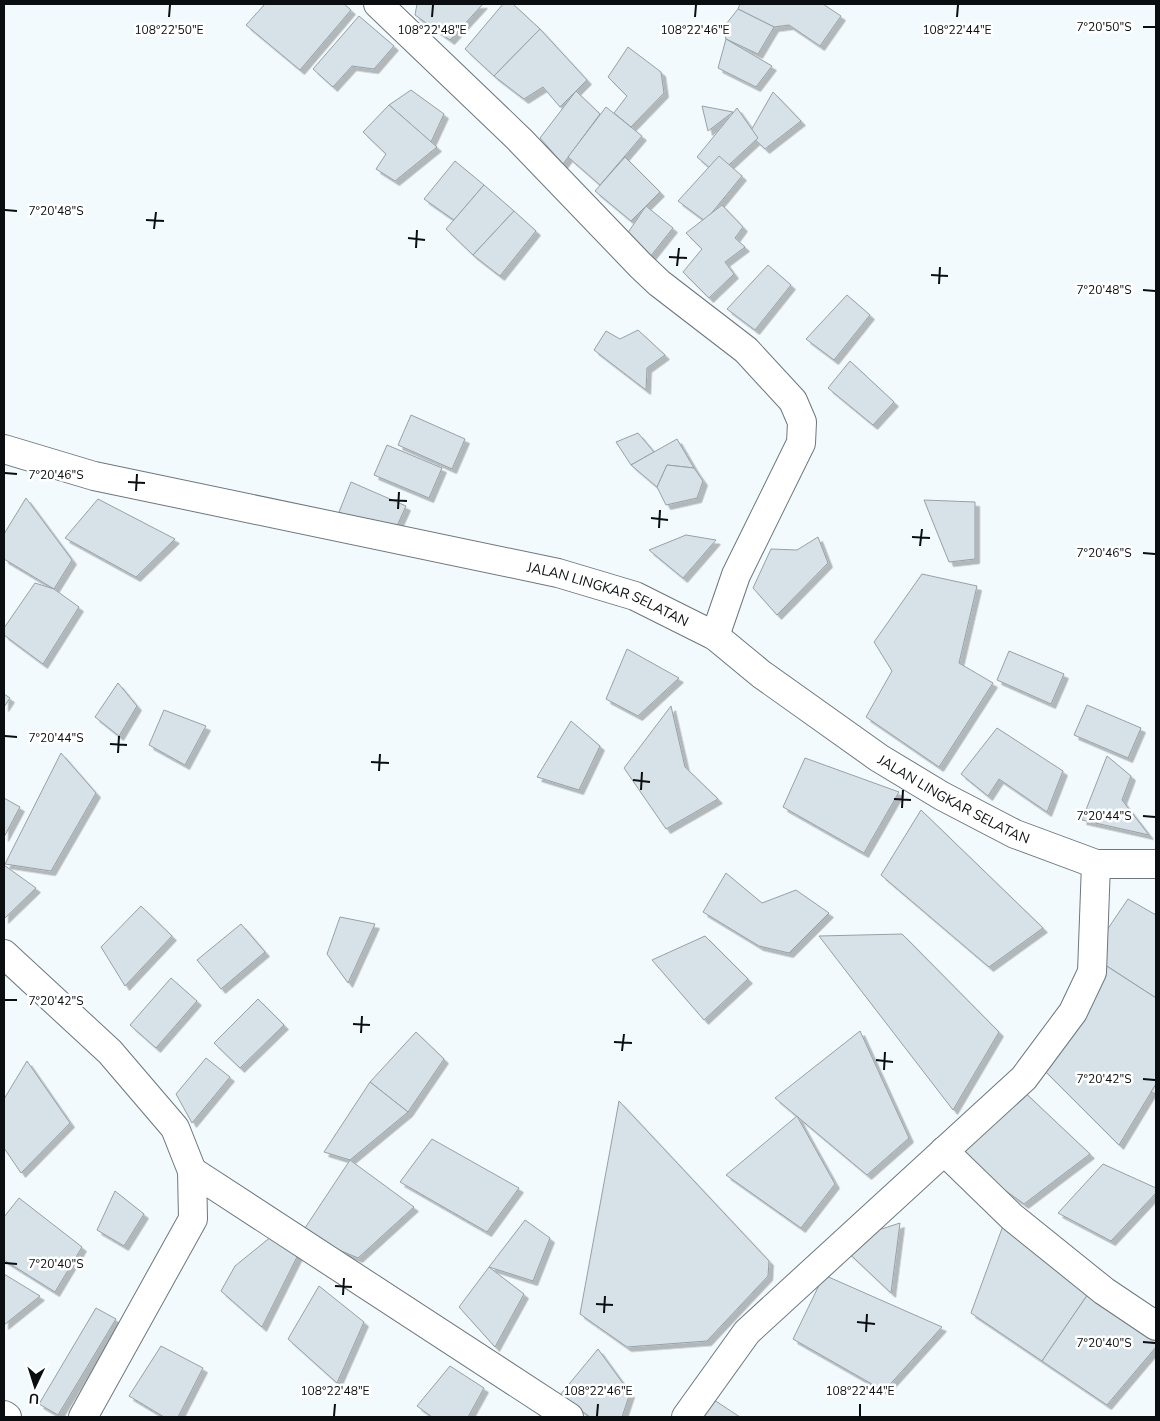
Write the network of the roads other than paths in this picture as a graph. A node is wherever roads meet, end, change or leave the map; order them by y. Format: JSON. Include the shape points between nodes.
{"nodes":[{"id":1,"x":378,"y":4,"type":"edge"},
{"id":2,"x":4,"y":449,"type":"edge"},
{"id":3,"x":714,"y":636,"type":"junction"},
{"id":4,"x":1096,"y":864,"type":"junction"},
{"id":5,"x":1156,"y":864,"type":"edge"},
{"id":6,"x":4,"y":954,"type":"edge"},
{"id":7,"x":944,"y":1151,"type":"junction"},
{"id":8,"x":192,"y":1171,"type":"junction"},
{"id":9,"x":1156,"y":1326,"type":"edge"},
{"id":10,"x":4,"y":1416,"type":"edge"},
{"id":11,"x":7,"y":1417,"type":"edge"},
{"id":12,"x":84,"y":1417,"type":"edge"},
{"id":13,"x":569,"y":1417,"type":"edge"},
{"id":14,"x":686,"y":1417,"type":"edge"}],
"edges":[{"from":1,"to":3,"type":"street","via":[[520,139],[641,266],[746,350],[793,401],[802,422],[801,443],[736,575]]},
{"from":2,"to":3,"type":"street","name":"JALAN LINGKAR SELATAN","via":[[94,476],[558,573],[635,596]]},
{"from":3,"to":4,"type":"street","name":"JALAN LINGKAR SELATAN","via":[[761,674],[879,758],[934,791],[1015,834]]},
{"from":4,"to":5,"type":"street","name":"JALAN LINGKAR SELATAN"},
{"from":4,"to":7,"type":"street","via":[[1092,972],[1073,1012],[1024,1078]]},
{"from":6,"to":8,"type":"street","via":[[110,1052],[175,1128]]},
{"from":7,"to":9,"type":"street","via":[[1012,1217],[1104,1290]]},
{"from":7,"to":14,"type":"street","via":[[747,1332]]},
{"from":8,"to":12,"type":"street","via":[[193,1219]]},
{"from":8,"to":13,"type":"street"},
{"from":10,"to":11,"type":"street"}]}
